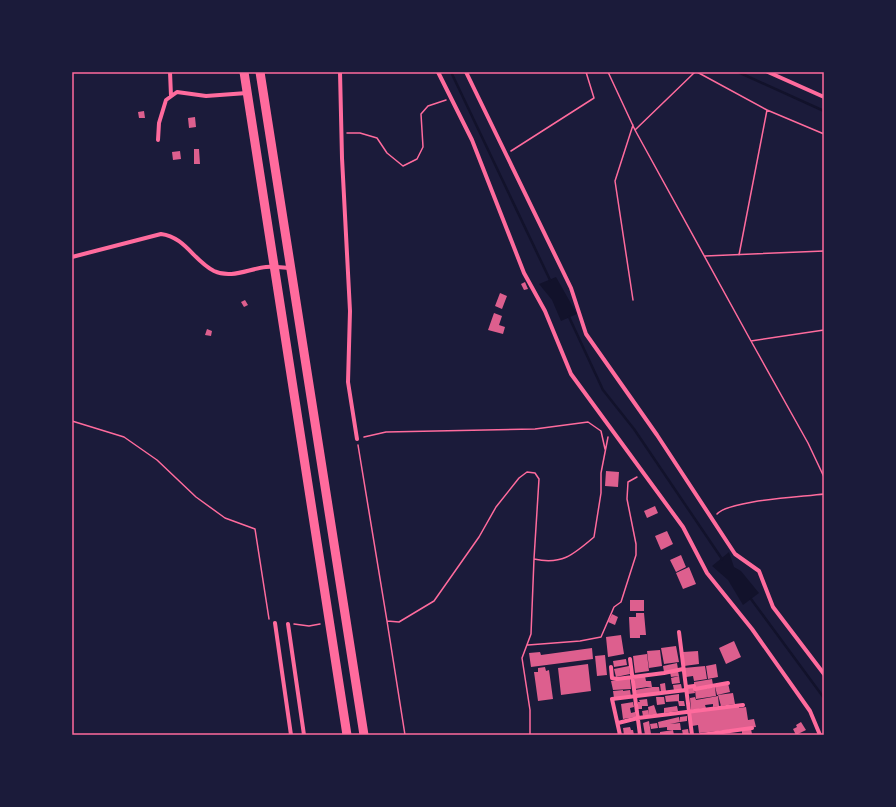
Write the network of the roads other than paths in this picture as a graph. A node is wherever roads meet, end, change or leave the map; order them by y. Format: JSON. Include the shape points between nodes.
{"nodes":[{"id":1,"x":170,"y":72,"type":"edge"},
{"id":2,"x":244,"y":72,"type":"edge"},
{"id":3,"x":260,"y":72,"type":"edge"},
{"id":4,"x":340,"y":72,"type":"edge"},
{"id":5,"x":438,"y":72,"type":"edge"},
{"id":6,"x":466,"y":72,"type":"edge"},
{"id":7,"x":768,"y":72,"type":"edge"},
{"id":8,"x":248,"y":93,"type":"junction"},
{"id":9,"x":171,"y":96,"type":"junction"},
{"id":10,"x":824,"y":97,"type":"edge"},
{"id":11,"x":158,"y":140,"type":"dead end"},
{"id":12,"x":72,"y":257,"type":"edge"},
{"id":13,"x":275,"y":267,"type":"junction"},
{"id":14,"x":291,"y":268,"type":"junction"},
{"id":15,"x":357,"y":439,"type":"road end"},
{"id":16,"x":275,"y":623,"type":"road end"},
{"id":17,"x":288,"y":624,"type":"road end"},
{"id":18,"x":679,"y":632,"type":"dead end"},
{"id":19,"x":630,"y":659,"type":"dead end"},
{"id":20,"x":611,"y":667,"type":"dead end"},
{"id":21,"x":683,"y":669,"type":"junction"},
{"id":22,"x":824,"y":674,"type":"edge"},
{"id":23,"x":632,"y":676,"type":"junction"},
{"id":24,"x":728,"y":682,"type":"dead end"},
{"id":25,"x":686,"y":690,"type":"junction"},
{"id":26,"x":636,"y":698,"type":"junction"},
{"id":27,"x":743,"y":705,"type":"dead end"},
{"id":28,"x":688,"y":713,"type":"junction"},
{"id":29,"x":638,"y":718,"type":"junction"},
{"id":30,"x":618,"y":723,"type":"junction"},
{"id":31,"x":752,"y":728,"type":"dead end"},
{"id":32,"x":291,"y":735,"type":"edge"},
{"id":33,"x":304,"y":735,"type":"edge"},
{"id":34,"x":347,"y":735,"type":"edge"},
{"id":35,"x":364,"y":735,"type":"edge"},
{"id":36,"x":620,"y":735,"type":"edge"},
{"id":37,"x":640,"y":735,"type":"edge"},
{"id":38,"x":692,"y":735,"type":"edge"},
{"id":39,"x":701,"y":735,"type":"edge"},
{"id":40,"x":820,"y":735,"type":"edge"}],
"edges":[{"from":1,"to":9,"type":"street"},
{"from":2,"to":8,"type":"highway"},
{"from":3,"to":14,"type":"highway"},
{"from":4,"to":15,"type":"street","via":[[350,311],[348,382]]},
{"from":5,"to":40,"type":"street","via":[[472,140],[524,273],[545,311],[571,374],[683,527],[708,573],[752,629],[810,711]]},
{"from":6,"to":22,"type":"street","via":[[571,288],[586,334],[657,435],[735,554],[760,571],[773,607]]},
{"from":7,"to":10,"type":"street"},
{"from":8,"to":9,"type":"street","via":[[206,96],[177,92]]},
{"from":8,"to":13,"type":"highway"},
{"from":9,"to":11,"type":"street","via":[[166,100],[159,123]]},
{"from":12,"to":13,"type":"street","via":[[161,234],[179,241],[213,271],[239,274]]},
{"from":13,"to":14,"type":"street"},
{"from":13,"to":34,"type":"highway"},
{"from":14,"to":35,"type":"highway"},
{"from":16,"to":32,"type":"street"},
{"from":17,"to":33,"type":"street"},
{"from":18,"to":21,"type":"street"},
{"from":19,"to":23,"type":"street"},
{"from":20,"to":23,"type":"street","via":[[612,678]]},
{"from":21,"to":23,"type":"street"},
{"from":21,"to":25,"type":"street"},
{"from":23,"to":26,"type":"street"},
{"from":24,"to":25,"type":"street","via":[[695,689],[694,686],[687,687]]},
{"from":25,"to":26,"type":"street"},
{"from":25,"to":28,"type":"street"},
{"from":26,"to":29,"type":"street"},
{"from":26,"to":30,"type":"street","via":[[612,699]]},
{"from":27,"to":28,"type":"street"},
{"from":28,"to":29,"type":"street"},
{"from":28,"to":38,"type":"street"},
{"from":29,"to":30,"type":"street"},
{"from":29,"to":37,"type":"street"},
{"from":30,"to":36,"type":"street"},
{"from":31,"to":39,"type":"street"}]}
